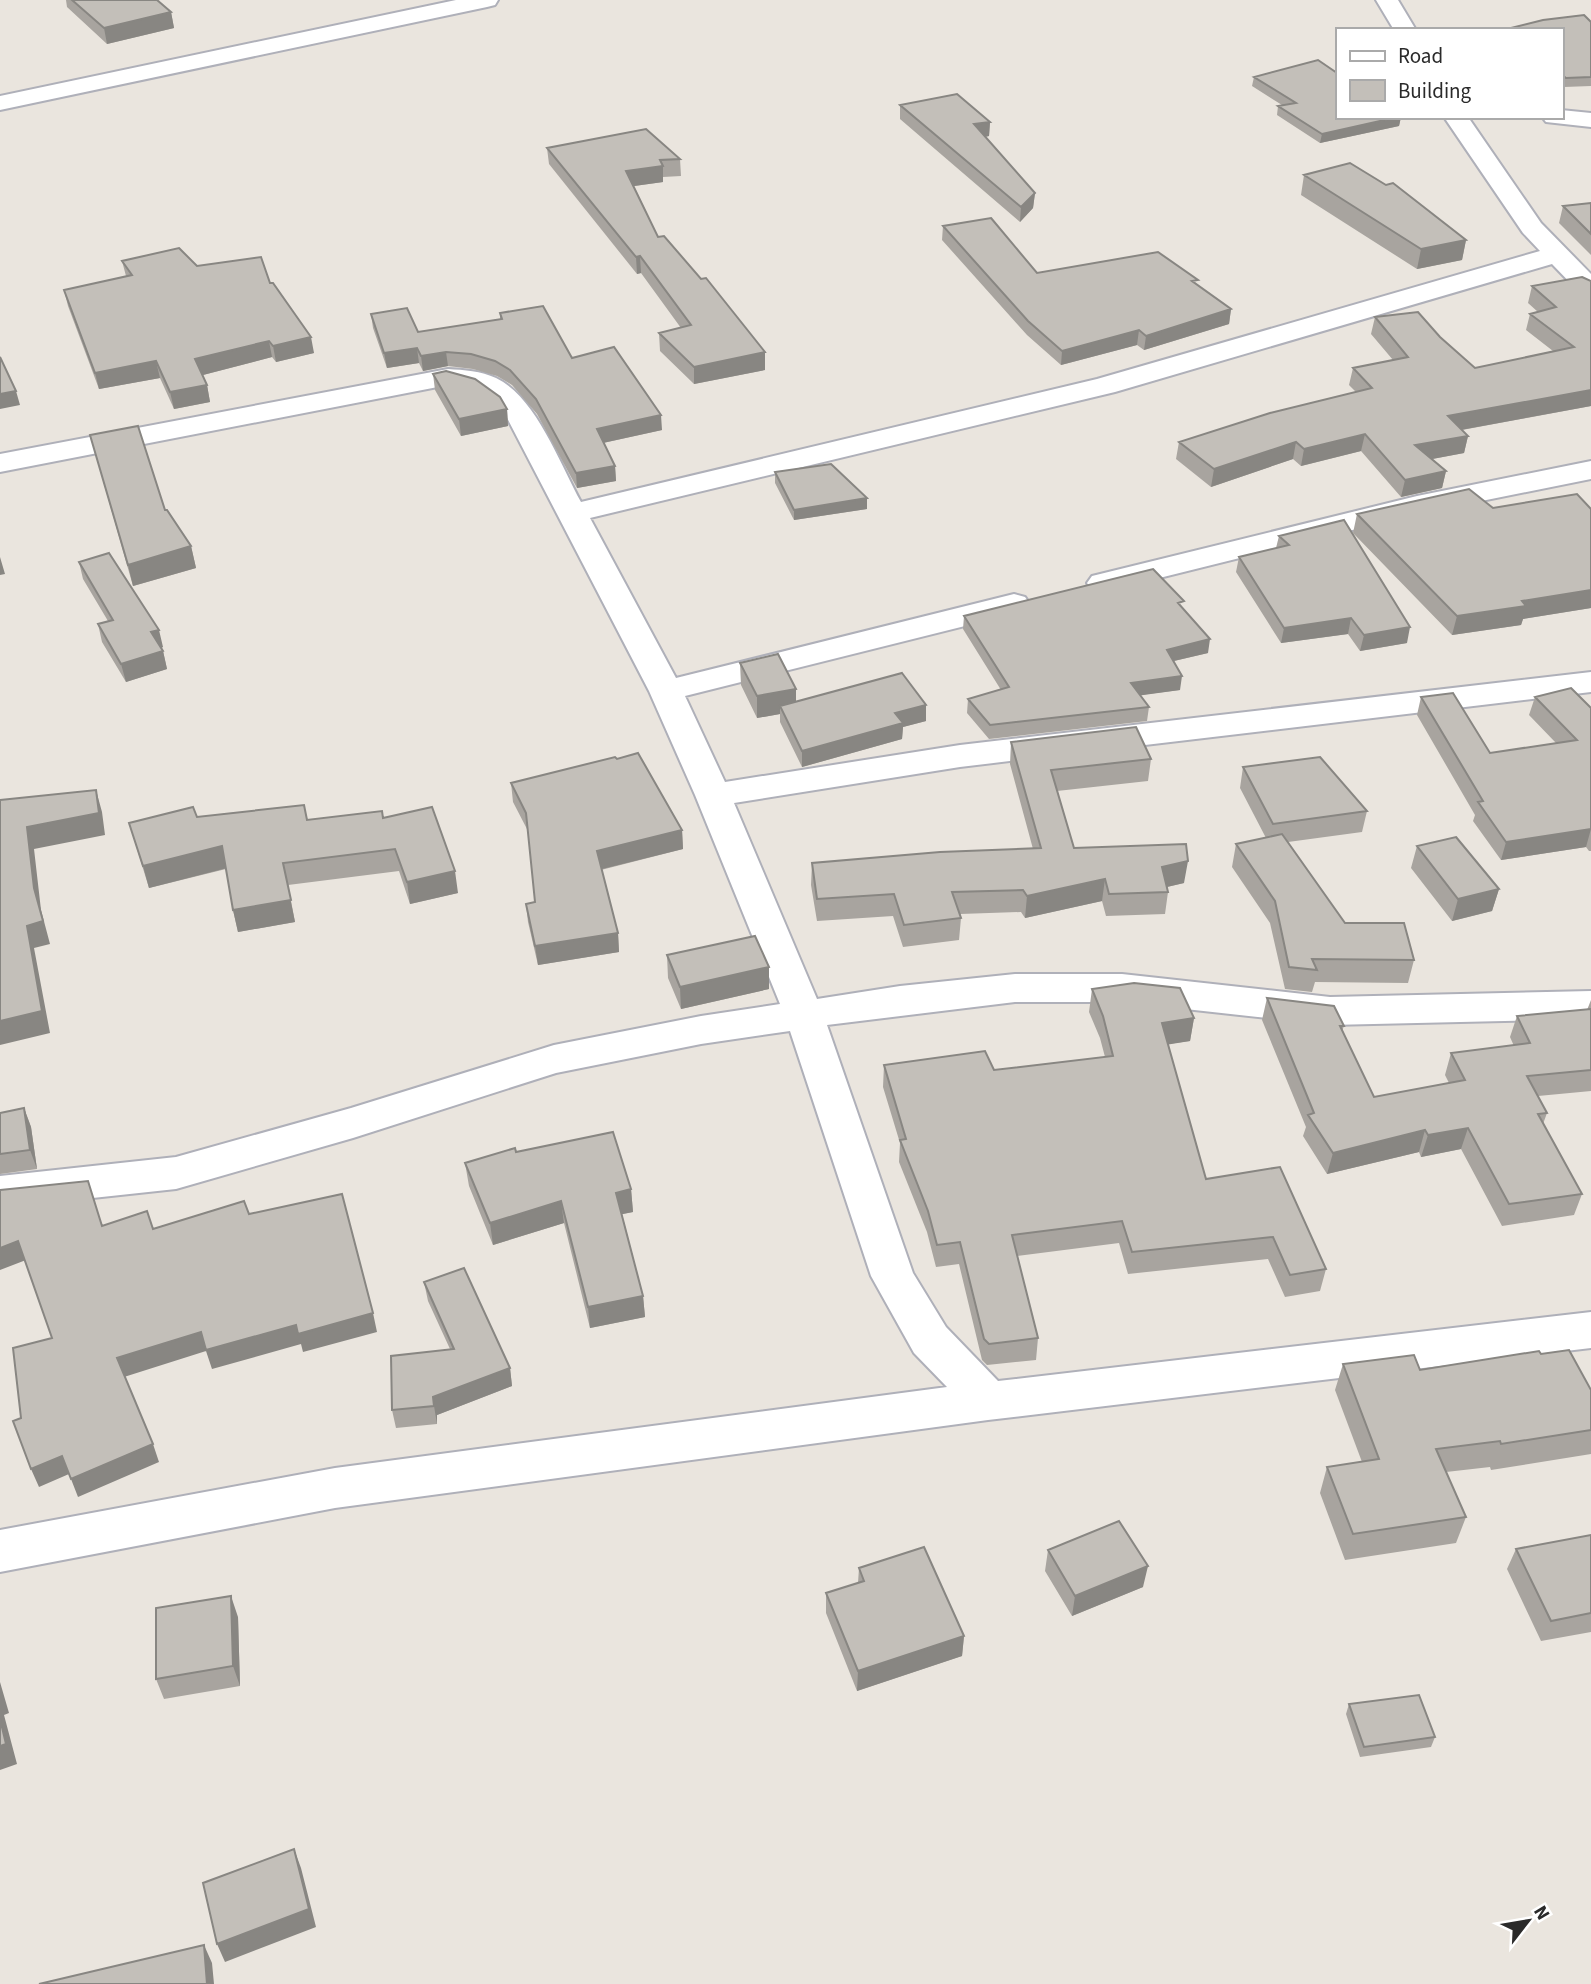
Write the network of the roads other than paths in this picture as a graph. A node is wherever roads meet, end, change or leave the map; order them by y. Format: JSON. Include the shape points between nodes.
{"nodes":[{"id":1,"x":487,"y":0,"type":"edge"},
{"id":2,"x":1387,"y":0,"type":"edge"},
{"id":3,"x":1404,"y":28,"type":"edge"},
{"id":4,"x":0,"y":103,"type":"edge"},
{"id":5,"x":1563,"y":118,"type":"edge"},
{"id":6,"x":1457,"y":119,"type":"edge"},
{"id":7,"x":1591,"y":120,"type":"edge"},
{"id":8,"x":1557,"y":254,"type":"junction"},
{"id":9,"x":1591,"y":289,"type":"edge"},
{"id":10,"x":0,"y":463,"type":"edge"},
{"id":11,"x":1591,"y":471,"type":"edge"},
{"id":12,"x":572,"y":513,"type":"junction"},
{"id":13,"x":1591,"y":682,"type":"edge"},
{"id":14,"x":666,"y":691,"type":"junction"},
{"id":15,"x":713,"y":794,"type":"junction"},
{"id":16,"x":1591,"y":1005,"type":"edge"},
{"id":17,"x":804,"y":1015,"type":"junction"},
{"id":18,"x":0,"y":1192,"type":"edge"},
{"id":19,"x":1591,"y":1330,"type":"edge"},
{"id":20,"x":988,"y":1401,"type":"junction"},
{"id":21,"x":0,"y":1550,"type":"edge"}],
"edges":[{"from":1,"to":4,"type":"street"},
{"from":2,"to":3,"type":"street"},
{"from":5,"to":7,"type":"street"},
{"from":6,"to":8,"type":"street","via":[[1532,228]]},
{"from":8,"to":9,"type":"street"},
{"from":8,"to":12,"type":"street","via":[[1105,386]]},
{"from":10,"to":12,"type":"street","via":[[448,377],[477,379],[494,386],[516,408]]},
{"from":11,"to":14,"type":"street","via":[[1417,505]]},
{"from":12,"to":14,"type":"street"},
{"from":13,"to":15,"type":"street","via":[[960,756]]},
{"from":14,"to":15,"type":"street"},
{"from":15,"to":17,"type":"street"},
{"from":16,"to":17,"type":"street","via":[[1330,1011],[1122,988],[1015,988]]},
{"from":17,"to":18,"type":"street","via":[[554,1059],[176,1173]]},
{"from":17,"to":20,"type":"street","via":[[893,1276],[930,1340]]},
{"from":19,"to":20,"type":"street"},
{"from":20,"to":21,"type":"street","via":[[335,1488]]}]}
